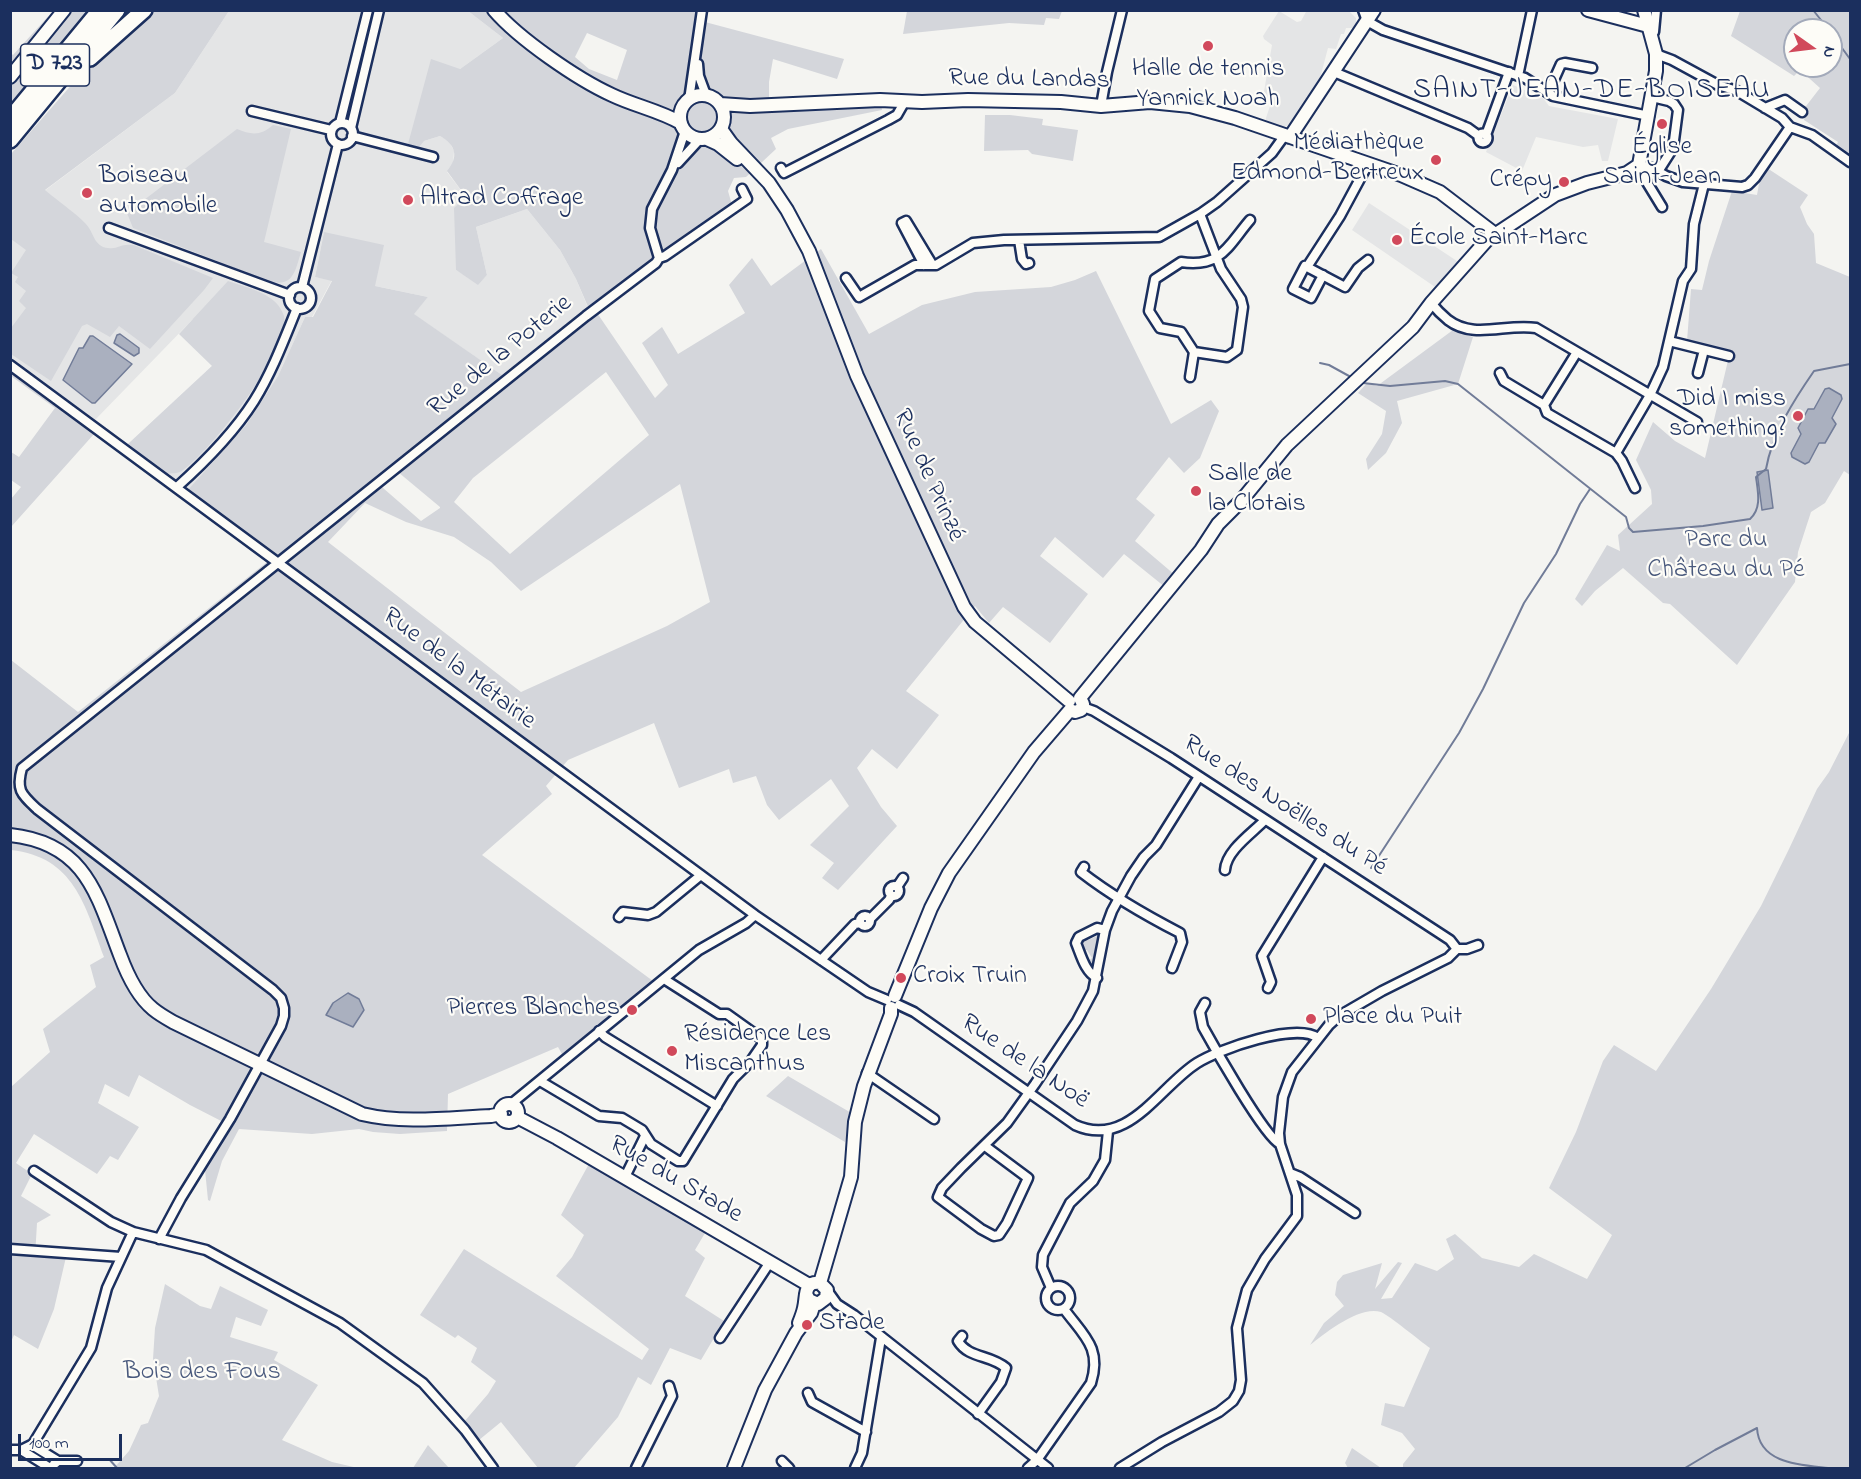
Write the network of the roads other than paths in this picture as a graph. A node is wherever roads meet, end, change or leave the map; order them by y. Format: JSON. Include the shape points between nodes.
{"nodes":[{"id":1,"x":64,"y":10,"type":"edge"},
{"id":2,"x":100,"y":10,"type":"edge"},
{"id":3,"x":117,"y":10,"type":"edge"},
{"id":4,"x":144,"y":10,"type":"edge"},
{"id":5,"x":368,"y":10,"type":"edge"},
{"id":6,"x":379,"y":10,"type":"edge"},
{"id":7,"x":494,"y":10,"type":"edge"},
{"id":8,"x":702,"y":10,"type":"edge"},
{"id":9,"x":1122,"y":10,"type":"edge"},
{"id":10,"x":1532,"y":10,"type":"edge"},
{"id":11,"x":1588,"y":10,"type":"edge"},
{"id":12,"x":1644,"y":10,"type":"edge"},
{"id":13,"x":1656,"y":10,"type":"edge"},
{"id":14,"x":1368,"y":14,"type":"edge"},
{"id":15,"x":1649,"y":30,"type":"junction"},
{"id":16,"x":696,"y":49,"type":"junction"},
{"id":17,"x":1656,"y":54,"type":"junction"},
{"id":18,"x":1592,"y":68,"type":"dead end"},
{"id":19,"x":1334,"y":72,"type":"junction"},
{"id":20,"x":1514,"y":74,"type":"junction"},
{"id":21,"x":10,"y":77,"type":"edge"},
{"id":22,"x":1548,"y":93,"type":"junction"},
{"id":23,"x":706,"y":95,"type":"junction"},
{"id":24,"x":1652,"y":97,"type":"junction"},
{"id":25,"x":905,"y":101,"type":"junction"},
{"id":26,"x":686,"y":103,"type":"junction"},
{"id":27,"x":720,"y":104,"type":"junction"},
{"id":28,"x":39,"y":106,"type":"junction"},
{"id":29,"x":646,"y":106,"type":"junction"},
{"id":30,"x":750,"y":106,"type":"junction"},
{"id":31,"x":1101,"y":106,"type":"junction"},
{"id":32,"x":1765,"y":108,"type":"junction"},
{"id":33,"x":252,"y":111,"type":"dead end"},
{"id":34,"x":1802,"y":112,"type":"dead end"},
{"id":35,"x":1649,"y":116,"type":"junction"},
{"id":36,"x":10,"y":119,"type":"edge"},
{"id":37,"x":340,"y":123,"type":"junction"},
{"id":38,"x":723,"y":124,"type":"junction"},
{"id":39,"x":683,"y":127,"type":"junction"},
{"id":40,"x":1790,"y":127,"type":"junction"},
{"id":41,"x":331,"y":130,"type":"junction"},
{"id":42,"x":351,"y":132,"type":"junction"},
{"id":43,"x":1288,"y":136,"type":"junction"},
{"id":44,"x":703,"y":139,"type":"junction"},
{"id":45,"x":10,"y":140,"type":"edge"},
{"id":46,"x":338,"y":144,"type":"junction"},
{"id":47,"x":433,"y":157,"type":"dead end"},
{"id":48,"x":1851,"y":162,"type":"edge"},
{"id":49,"x":1368,"y":164,"type":"junction"},
{"id":50,"x":1639,"y":165,"type":"junction"},
{"id":51,"x":781,"y":168,"type":"dead end"},
{"id":52,"x":672,"y":170,"type":"junction"},
{"id":53,"x":1659,"y":170,"type":"junction"},
{"id":54,"x":1704,"y":184,"type":"junction"},
{"id":55,"x":742,"y":189,"type":"dead end"},
{"id":56,"x":1662,"y":207,"type":"dead end"},
{"id":57,"x":1200,"y":214,"type":"junction"},
{"id":58,"x":1250,"y":219,"type":"dead end"},
{"id":59,"x":109,"y":228,"type":"dead end"},
{"id":60,"x":797,"y":231,"type":"junction"},
{"id":61,"x":1495,"y":234,"type":"junction"},
{"id":62,"x":1019,"y":240,"type":"junction"},
{"id":63,"x":659,"y":258,"type":"junction"},
{"id":64,"x":1217,"y":259,"type":"junction"},
{"id":65,"x":1368,"y":260,"type":"dead end"},
{"id":66,"x":1029,"y":263,"type":"dead end"},
{"id":67,"x":1307,"y":267,"type":"junction"},
{"id":68,"x":1323,"y":276,"type":"junction"},
{"id":69,"x":846,"y":278,"type":"dead end"},
{"id":70,"x":302,"y":287,"type":"junction"},
{"id":71,"x":290,"y":295,"type":"junction"},
{"id":72,"x":1431,"y":303,"type":"junction"},
{"id":73,"x":297,"y":308,"type":"junction"},
{"id":74,"x":1669,"y":341,"type":"junction"},
{"id":75,"x":1704,"y":350,"type":"junction"},
{"id":76,"x":1194,"y":352,"type":"junction"},
{"id":77,"x":1577,"y":352,"type":"junction"},
{"id":78,"x":1729,"y":356,"type":"dead end"},
{"id":79,"x":10,"y":365,"type":"edge"},
{"id":80,"x":1500,"y":372,"type":"dead end"},
{"id":81,"x":1698,"y":373,"type":"dead end"},
{"id":82,"x":1190,"y":377,"type":"dead end"},
{"id":83,"x":1650,"y":395,"type":"junction"},
{"id":84,"x":1544,"y":405,"type":"junction"},
{"id":85,"x":1697,"y":422,"type":"dead end"},
{"id":86,"x":1616,"y":453,"type":"junction"},
{"id":87,"x":177,"y":487,"type":"junction"},
{"id":88,"x":1635,"y":488,"type":"dead end"},
{"id":89,"x":278,"y":563,"type":"junction"},
{"id":90,"x":1076,"y":704,"type":"junction"},
{"id":91,"x":1198,"y":777,"type":"junction"},
{"id":92,"x":1264,"y":820,"type":"junction"},
{"id":93,"x":10,"y":835,"type":"edge"},
{"id":94,"x":1323,"y":857,"type":"junction"},
{"id":95,"x":1084,"y":867,"type":"dead end"},
{"id":96,"x":1225,"y":870,"type":"dead end"},
{"id":97,"x":701,"y":875,"type":"junction"},
{"id":98,"x":903,"y":878,"type":"dead end"},
{"id":99,"x":1118,"y":899,"type":"junction"},
{"id":100,"x":755,"y":915,"type":"junction"},
{"id":101,"x":619,"y":917,"type":"dead end"},
{"id":102,"x":1105,"y":930,"type":"junction"},
{"id":103,"x":1478,"y":945,"type":"dead end"},
{"id":104,"x":1457,"y":949,"type":"junction"},
{"id":105,"x":821,"y":960,"type":"junction"},
{"id":106,"x":1172,"y":968,"type":"dead end"},
{"id":107,"x":1097,"y":978,"type":"junction"},
{"id":108,"x":664,"y":979,"type":"junction"},
{"id":109,"x":1268,"y":988,"type":"dead end"},
{"id":110,"x":893,"y":1003,"type":"junction"},
{"id":111,"x":1205,"y":1003,"type":"dead end"},
{"id":112,"x":600,"y":1031,"type":"junction"},
{"id":113,"x":1318,"y":1038,"type":"junction"},
{"id":114,"x":1217,"y":1053,"type":"junction"},
{"id":115,"x":260,"y":1065,"type":"junction"},
{"id":116,"x":867,"y":1073,"type":"junction"},
{"id":117,"x":540,"y":1081,"type":"junction"},
{"id":118,"x":1027,"y":1093,"type":"junction"},
{"id":119,"x":511,"y":1104,"type":"junction"},
{"id":120,"x":717,"y":1106,"type":"junction"},
{"id":121,"x":501,"y":1114,"type":"junction"},
{"id":122,"x":517,"y":1118,"type":"junction"},
{"id":123,"x":934,"y":1119,"type":"dead end"},
{"id":124,"x":1108,"y":1131,"type":"junction"},
{"id":125,"x":645,"y":1136,"type":"junction"},
{"id":126,"x":1280,"y":1144,"type":"junction"},
{"id":127,"x":985,"y":1146,"type":"junction"},
{"id":128,"x":34,"y":1171,"type":"dead end"},
{"id":129,"x":1290,"y":1173,"type":"junction"},
{"id":130,"x":625,"y":1177,"type":"junction"},
{"id":131,"x":1355,"y":1213,"type":"dead end"},
{"id":132,"x":133,"y":1232,"type":"junction"},
{"id":133,"x":159,"y":1239,"type":"junction"},
{"id":134,"x":10,"y":1249,"type":"edge"},
{"id":135,"x":121,"y":1257,"type":"junction"},
{"id":136,"x":770,"y":1262,"type":"junction"},
{"id":137,"x":1051,"y":1288,"type":"junction"},
{"id":138,"x":817,"y":1293,"type":"junction"},
{"id":139,"x":1064,"y":1309,"type":"junction"},
{"id":140,"x":962,"y":1336,"type":"dead end"},
{"id":141,"x":720,"y":1338,"type":"dead end"},
{"id":142,"x":881,"y":1338,"type":"junction"},
{"id":143,"x":669,"y":1386,"type":"dead end"},
{"id":144,"x":808,"y":1393,"type":"dead end"},
{"id":145,"x":978,"y":1414,"type":"junction"},
{"id":146,"x":866,"y":1432,"type":"junction"},
{"id":147,"x":32,"y":1445,"type":"junction"},
{"id":148,"x":10,"y":1450,"type":"edge"},
{"id":149,"x":21,"y":1450,"type":"junction"},
{"id":150,"x":1037,"y":1460,"type":"junction"},
{"id":151,"x":58,"y":1461,"type":"junction"},
{"id":152,"x":77,"y":1461,"type":"dead end"},
{"id":153,"x":782,"y":1461,"type":"dead end"},
{"id":154,"x":50,"y":1468,"type":"edge"},
{"id":155,"x":493,"y":1468,"type":"edge"},
{"id":156,"x":636,"y":1468,"type":"edge"},
{"id":157,"x":734,"y":1468,"type":"edge"},
{"id":158,"x":789,"y":1468,"type":"edge"},
{"id":159,"x":855,"y":1468,"type":"edge"},
{"id":160,"x":1028,"y":1468,"type":"edge"},
{"id":161,"x":1048,"y":1468,"type":"edge"},
{"id":162,"x":1120,"y":1468,"type":"edge"}],
"edges":[{"from":1,"to":21,"type":"street"},
{"from":2,"to":36,"type":"highway","number":"D 723"},
{"from":3,"to":28,"type":"highway","number":"D 723"},
{"from":4,"to":28,"type":"highway","via":[[102,45],[52,99]]},
{"from":5,"to":37,"type":"street"},
{"from":6,"to":42,"type":"street"},
{"from":7,"to":29,"type":"street","via":[[516,32],[577,75],[609,94]]},
{"from":8,"to":16,"type":"street"},
{"from":9,"to":31,"type":"street"},
{"from":10,"to":20,"type":"street"},
{"from":11,"to":15,"type":"street"},
{"from":12,"to":15,"type":"street"},
{"from":13,"to":15,"type":"street","via":[[1656,27],[1654,32]]},
{"from":14,"to":19,"type":"street"},
{"from":14,"to":20,"type":"street","via":[[1375,26],[1404,38]]},
{"from":15,"to":17,"type":"street"},
{"from":16,"to":23,"type":"street"},
{"from":16,"to":26,"type":"street"},
{"from":17,"to":24,"type":"street"},
{"from":17,"to":32,"type":"street"},
{"from":18,"to":22,"type":"street","via":[[1561,64]]},
{"from":19,"to":20,"type":"street","via":[[1483,135]]},
{"from":19,"to":43,"type":"street"},
{"from":20,"to":22,"type":"street"},
{"from":22,"to":35,"type":"street"},
{"from":23,"to":26,"type":"street"},
{"from":23,"to":27,"type":"street"},
{"from":24,"to":35,"type":"street"},
{"from":24,"to":53,"type":"street","via":[[1669,101],[1678,110],[1673,148]]},
{"from":25,"to":30,"type":"street","name":"Rue du Landas"},
{"from":25,"to":31,"type":"street","name":"Rue du Landas"},
{"from":25,"to":51,"type":"street","via":[[897,115],[784,173]]},
{"from":26,"to":29,"type":"street"},
{"from":26,"to":39,"type":"street","via":[[681,111]]},
{"from":27,"to":30,"type":"street","name":"Rue du Landas"},
{"from":27,"to":38,"type":"street"},
{"from":28,"to":45,"type":"highway","number":"D 723"},
{"from":29,"to":39,"type":"street"},
{"from":30,"to":38,"type":"street","name":"Rue du Landas"},
{"from":31,"to":43,"type":"street","name":"Rue du Landas","via":[[1150,102],[1190,106]]},
{"from":32,"to":34,"type":"street","via":[[1785,100]]},
{"from":32,"to":40,"type":"street"},
{"from":33,"to":41,"type":"street"},
{"from":35,"to":50,"type":"street"},
{"from":37,"to":41,"type":"street"},
{"from":37,"to":42,"type":"street","via":[[346,124]]},
{"from":38,"to":44,"type":"street","via":[[713,137]]},
{"from":38,"to":60,"type":"street","name":"Rue de Prinzé","via":[[731,143],[769,183]]},
{"from":39,"to":44,"type":"street","via":[[689,135]]},
{"from":39,"to":52,"type":"street"},
{"from":40,"to":48,"type":"street","via":[[1812,135]]},
{"from":40,"to":54,"type":"street","via":[[1748,185],[1733,188]]},
{"from":41,"to":46,"type":"street"},
{"from":42,"to":46,"type":"street","via":[[345,144]]},
{"from":42,"to":47,"type":"street"},
{"from":43,"to":49,"type":"street","name":"Rue du Landas"},
{"from":43,"to":57,"type":"street","via":[[1255,170]]},
{"from":44,"to":52,"type":"street"},
{"from":44,"to":60,"type":"street","name":"Rue de Prinzé","via":[[718,144],[743,165]]},
{"from":46,"to":70,"type":"street"},
{"from":49,"to":61,"type":"street","name":"Rue du Landas","via":[[1440,192]]},
{"from":49,"to":67,"type":"street"},
{"from":50,"to":53,"type":"street"},
{"from":50,"to":56,"type":"street"},
{"from":50,"to":61,"type":"street","via":[[1627,174],[1563,192]]},
{"from":52,"to":63,"type":"street","via":[[650,218]]},
{"from":53,"to":54,"type":"street","via":[[1672,179]]},
{"from":54,"to":74,"type":"street","via":[[1694,224],[1691,269],[1683,281]]},
{"from":55,"to":63,"type":"street","name":"Rue de la Poterie","via":[[747,199]]},
{"from":57,"to":62,"type":"street","via":[[1159,237]]},
{"from":57,"to":64,"type":"street"},
{"from":58,"to":64,"type":"street"},
{"from":59,"to":71,"type":"street"},
{"from":60,"to":90,"type":"street","name":"Rue de Prinzé","via":[[817,270],[857,376],[964,607],[982,629]]},
{"from":61,"to":72,"type":"street"},
{"from":62,"to":66,"type":"street","via":[[1022,259]]},
{"from":62,"to":69,"type":"street","via":[[973,243],[936,265],[915,265],[859,297]]},
{"from":63,"to":89,"type":"street","name":"Rue de la Poterie"},
{"from":64,"to":76,"type":"street","via":[[1243,307],[1237,350],[1227,357]]},
{"from":64,"to":76,"type":"street","via":[[1198,265],[1182,262],[1155,279],[1149,311],[1160,328],[1181,332]]},
{"from":65,"to":68,"type":"street","via":[[1345,287]]},
{"from":67,"to":68,"type":"street"},
{"from":67,"to":68,"type":"street","via":[[1293,289],[1311,298]]},
{"from":70,"to":71,"type":"street"},
{"from":70,"to":73,"type":"street","via":[[309,291],[311,300],[306,307]]},
{"from":71,"to":73,"type":"street"},
{"from":72,"to":77,"type":"street","via":[[1448,320],[1465,328],[1536,328]]},
{"from":72,"to":90,"type":"street","via":[[1413,327],[1287,445],[1218,524]]},
{"from":73,"to":87,"type":"street","via":[[254,401],[226,440]]},
{"from":74,"to":75,"type":"street"},
{"from":74,"to":83,"type":"street"},
{"from":75,"to":78,"type":"street"},
{"from":75,"to":81,"type":"street"},
{"from":76,"to":82,"type":"street"},
{"from":77,"to":83,"type":"street"},
{"from":77,"to":84,"type":"street"},
{"from":79,"to":87,"type":"street","name":"Rue de la Métairie"},
{"from":80,"to":84,"type":"street","via":[[1504,381]]},
{"from":83,"to":85,"type":"street"},
{"from":83,"to":86,"type":"street"},
{"from":84,"to":86,"type":"street","via":[[1547,413]]},
{"from":86,"to":88,"type":"street"},
{"from":87,"to":89,"type":"street","name":"Rue de la Métairie"},
{"from":89,"to":97,"type":"street","name":"Rue de la Métairie"},
{"from":89,"to":115,"type":"street","name":"Rue de la Poterie","via":[[30,760],[22,768],[19,780],[25,798],[36,809],[281,998],[281,1026]]},
{"from":90,"to":91,"type":"street","name":"Rue des Noëlles du Pé","via":[[1094,711]]},
{"from":90,"to":110,"type":"street","via":[[1034,752],[949,873]]},
{"from":91,"to":92,"type":"street","name":"Rue des Noëlles du Pé"},
{"from":91,"to":99,"type":"street"},
{"from":92,"to":94,"type":"street","name":"Rue des Noëlles du Pé"},
{"from":92,"to":96,"type":"street","via":[[1230,853]]},
{"from":93,"to":115,"type":"street","via":[[53,846],[87,877],[126,972],[153,1009]]},
{"from":94,"to":104,"type":"street","name":"Rue des Noëlles du Pé","via":[[1450,940]]},
{"from":94,"to":109,"type":"street","via":[[1263,956],[1271,982]]},
{"from":95,"to":99,"type":"street","via":[[1081,872]]},
{"from":97,"to":100,"type":"street","name":"Rue de la Métairie"},
{"from":97,"to":101,"type":"street","via":[[656,912],[623,912]]},
{"from":98,"to":105,"type":"street","via":[[897,887],[889,888],[889,900],[870,919],[864,916]]},
{"from":99,"to":102,"type":"street"},
{"from":99,"to":106,"type":"street","via":[[1180,933],[1182,942]]},
{"from":100,"to":105,"type":"street","name":"Rue de la Métairie"},
{"from":100,"to":108,"type":"street","via":[[699,950]]},
{"from":102,"to":107,"type":"street"},
{"from":102,"to":107,"type":"street","via":[[1097,928],[1079,937],[1076,943]]},
{"from":103,"to":104,"type":"street"},
{"from":104,"to":113,"type":"street","via":[[1448,958],[1339,1016]]},
{"from":105,"to":110,"type":"street","name":"Rue de la Métairie","via":[[868,992]]},
{"from":107,"to":118,"type":"street","via":[[1077,1021]]},
{"from":108,"to":112,"type":"street"},
{"from":108,"to":120,"type":"street","via":[[719,1014],[727,1014],[762,1039],[752,1061],[733,1079]]},
{"from":110,"to":116,"type":"street"},
{"from":110,"to":118,"type":"street","name":"Rue de la Noë","via":[[914,1012]]},
{"from":111,"to":114,"type":"street","via":[[1200,1012],[1203,1027]]},
{"from":112,"to":117,"type":"street"},
{"from":112,"to":120,"type":"street"},
{"from":113,"to":114,"type":"street","name":"Rue de la Noë","via":[[1307,1032],[1278,1034]]},
{"from":113,"to":126,"type":"street","via":[[1285,1087]]},
{"from":114,"to":124,"type":"street","name":"Rue de la Noë","via":[[1186,1071],[1142,1112]]},
{"from":114,"to":126,"type":"street","via":[[1272,1139]]},
{"from":115,"to":121,"type":"street","via":[[352,1109],[380,1118]]},
{"from":115,"to":133,"type":"street"},
{"from":116,"to":123,"type":"street"},
{"from":116,"to":138,"type":"street","via":[[855,1122],[849,1186]]},
{"from":117,"to":119,"type":"street"},
{"from":117,"to":125,"type":"street","via":[[599,1116],[622,1118]]},
{"from":118,"to":124,"type":"street","name":"Rue de la Noë","via":[[1075,1125]]},
{"from":118,"to":127,"type":"street"},
{"from":119,"to":121,"type":"street","via":[[503,1106]]},
{"from":119,"to":122,"type":"street","via":[[517,1109]]},
{"from":120,"to":125,"type":"street","via":[[683,1161],[651,1144]]},
{"from":121,"to":122,"type":"street","via":[[507,1121]]},
{"from":122,"to":130,"type":"street","name":"Rue du Stade"},
{"from":124,"to":137,"type":"street","via":[[1105,1160],[1094,1181],[1070,1203],[1043,1255],[1042,1267]]},
{"from":125,"to":130,"type":"street"},
{"from":126,"to":129,"type":"street"},
{"from":127,"to":127,"type":"street","via":[[1028,1178],[1007,1223],[994,1236],[938,1197],[942,1188]]},
{"from":128,"to":132,"type":"street","via":[[111,1222]]},
{"from":129,"to":131,"type":"street"},
{"from":129,"to":162,"type":"street","via":[[1297,1195],[1297,1216],[1247,1290],[1237,1328],[1239,1391],[1219,1412]]},
{"from":130,"to":136,"type":"street","name":"Rue du Stade"},
{"from":132,"to":133,"type":"street"},
{"from":132,"to":135,"type":"street"},
{"from":133,"to":155,"type":"street","via":[[206,1250],[340,1323],[383,1352],[437,1396]]},
{"from":134,"to":135,"type":"street"},
{"from":135,"to":147,"type":"street","via":[[107,1288],[91,1348]]},
{"from":136,"to":138,"type":"street","name":"Rue du Stade"},
{"from":136,"to":141,"type":"street"},
{"from":137,"to":139,"type":"street","via":[[1045,1299],[1048,1306]]},
{"from":137,"to":139,"type":"street","via":[[1059,1286],[1068,1292],[1069,1303]]},
{"from":138,"to":142,"type":"street","via":[[854,1315]]},
{"from":138,"to":157,"type":"street","via":[[811,1313],[765,1390]]},
{"from":139,"to":150,"type":"street","via":[[1093,1348],[1095,1372]]},
{"from":140,"to":145,"type":"street","via":[[958,1341],[963,1349],[996,1360],[1006,1370]]},
{"from":142,"to":145,"type":"street"},
{"from":142,"to":146,"type":"street"},
{"from":143,"to":156,"type":"street","via":[[672,1396]]},
{"from":144,"to":146,"type":"street","via":[[812,1402]]},
{"from":145,"to":150,"type":"street"},
{"from":146,"to":159,"type":"street"},
{"from":147,"to":149,"type":"street"},
{"from":147,"to":151,"type":"street"},
{"from":148,"to":149,"type":"street"},
{"from":149,"to":154,"type":"street"},
{"from":150,"to":160,"type":"street"},
{"from":150,"to":161,"type":"street"},
{"from":151,"to":152,"type":"street"},
{"from":151,"to":154,"type":"street"},
{"from":153,"to":158,"type":"street"}]}
